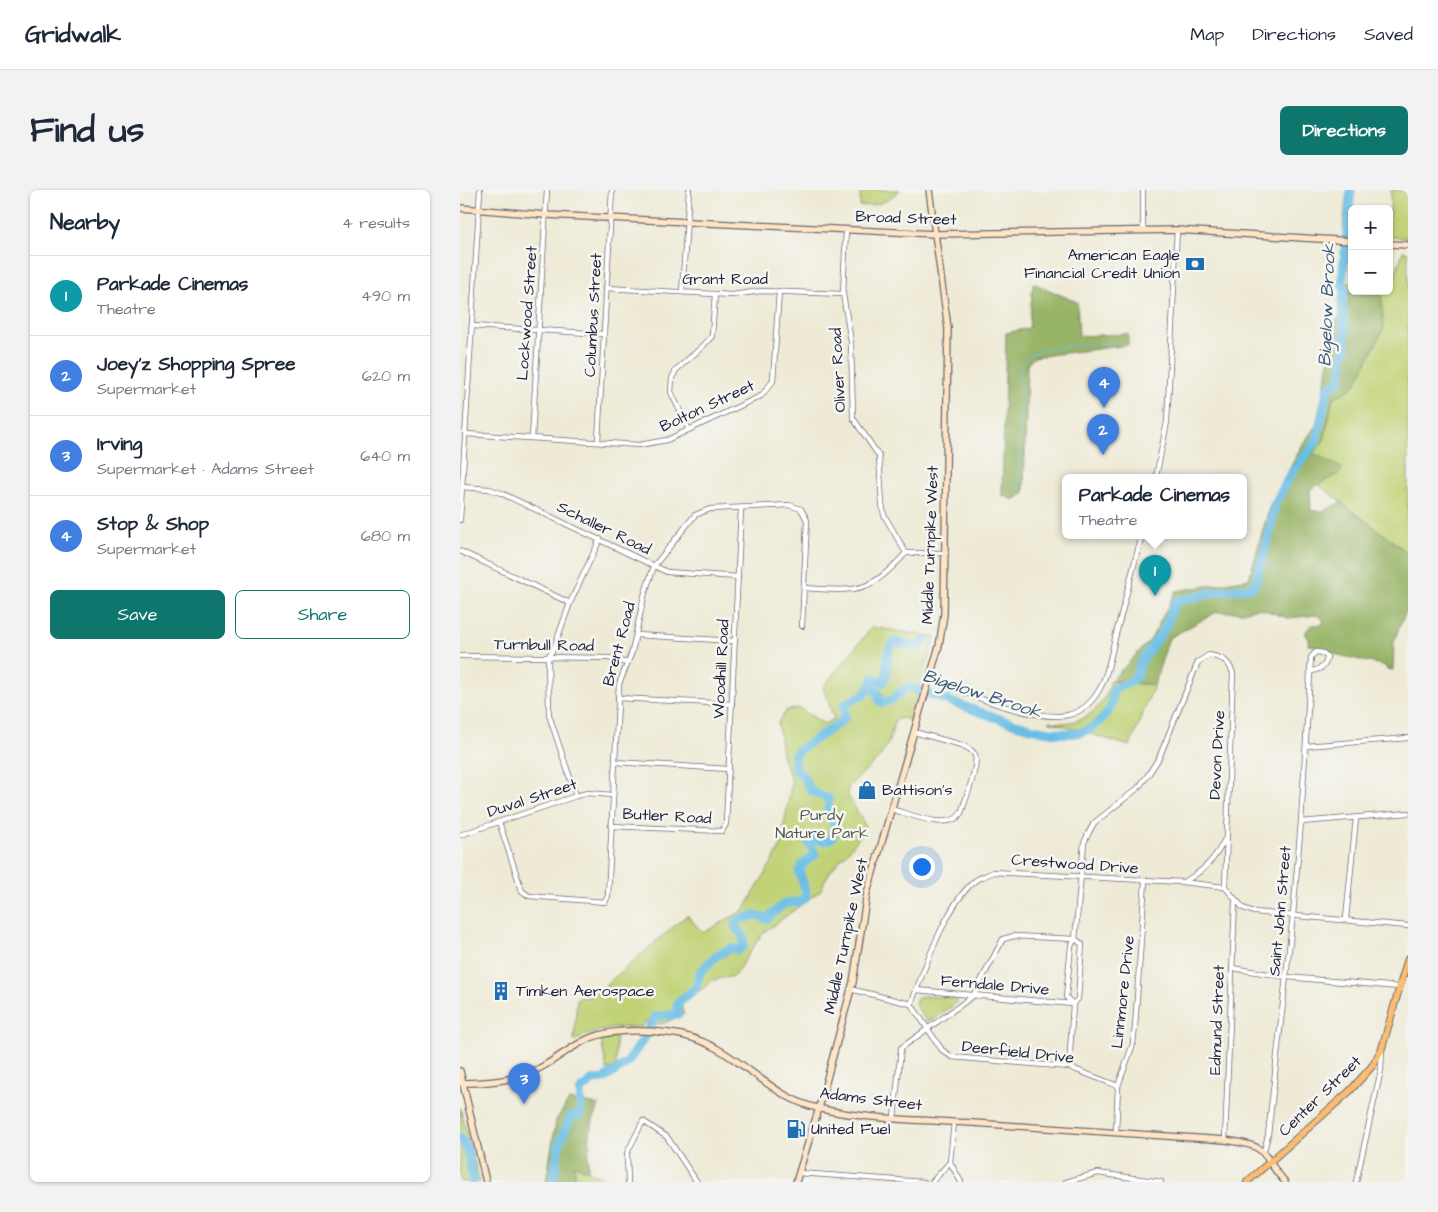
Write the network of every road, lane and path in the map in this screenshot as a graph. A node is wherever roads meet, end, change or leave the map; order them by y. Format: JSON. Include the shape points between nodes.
{"nodes":[{"id":1,"x":480,"y":190,"type":"edge"},
{"id":2,"x":547,"y":190,"type":"edge"},
{"id":3,"x":612,"y":190,"type":"edge"},
{"id":4,"x":689,"y":190,"type":"edge"},
{"id":5,"x":929,"y":190,"type":"edge"},
{"id":6,"x":1143,"y":190,"type":"edge"},
{"id":7,"x":460,"y":208,"type":"edge"},
{"id":8,"x":480,"y":209,"type":"junction"},
{"id":9,"x":546,"y":215,"type":"junction"},
{"id":10,"x":610,"y":218,"type":"junction"},
{"id":11,"x":686,"y":221,"type":"junction"},
{"id":12,"x":846,"y":230,"type":"junction"},
{"id":13,"x":1143,"y":230,"type":"junction"},
{"id":14,"x":1177,"y":230,"type":"junction"},
{"id":15,"x":936,"y":234,"type":"junction"},
{"id":16,"x":1347,"y":241,"type":"edge"},
{"id":17,"x":1393,"y":244,"type":"edge"},
{"id":18,"x":1408,"y":245,"type":"edge"},
{"id":19,"x":606,"y":288,"type":"junction"},
{"id":20,"x":780,"y":291,"type":"junction"},
{"id":21,"x":682,"y":292,"type":"junction"},
{"id":22,"x":715,"y":294,"type":"junction"},
{"id":23,"x":844,"y":294,"type":"junction"},
{"id":24,"x":472,"y":326,"type":"junction"},
{"id":25,"x":538,"y":330,"type":"junction"},
{"id":26,"x":604,"y":334,"type":"junction"},
{"id":27,"x":689,"y":430,"type":"junction"},
{"id":28,"x":466,"y":434,"type":"junction"},
{"id":29,"x":532,"y":438,"type":"junction"},
{"id":30,"x":598,"y":442,"type":"junction"},
{"id":31,"x":462,"y":458,"type":"edge"},
{"id":32,"x":1157,"y":474,"type":"edge"},
{"id":33,"x":462,"y":487,"type":"junction"},
{"id":34,"x":741,"y":508,"type":"junction"},
{"id":35,"x":460,"y":520,"type":"edge"},
{"id":36,"x":1141,"y":539,"type":"edge"},
{"id":37,"x":600,"y":540,"type":"junction"},
{"id":38,"x":460,"y":551,"type":"edge"},
{"id":39,"x":906,"y":553,"type":"junction"},
{"id":40,"x":946,"y":554,"type":"junction"},
{"id":41,"x":654,"y":566,"type":"junction"},
{"id":42,"x":738,"y":577,"type":"junction"},
{"id":43,"x":804,"y":588,"type":"junction"},
{"id":44,"x":570,"y":603,"type":"junction"},
{"id":45,"x":802,"y":626,"type":"dead end"},
{"id":46,"x":637,"y":635,"type":"junction"},
{"id":47,"x":734,"y":641,"type":"junction"},
{"id":48,"x":460,"y":656,"type":"edge"},
{"id":49,"x":548,"y":657,"type":"junction"},
{"id":50,"x":627,"y":663,"type":"junction"},
{"id":51,"x":1310,"y":672,"type":"junction"},
{"id":52,"x":929,"y":679,"type":"junction"},
{"id":53,"x":618,"y":698,"type":"junction"},
{"id":54,"x":732,"y":704,"type":"junction"},
{"id":55,"x":914,"y":732,"type":"junction"},
{"id":56,"x":1408,"y":738,"type":"edge"},
{"id":57,"x":1306,"y":746,"type":"junction"},
{"id":58,"x":615,"y":762,"type":"junction"},
{"id":59,"x":728,"y":769,"type":"junction"},
{"id":60,"x":613,"y":795,"type":"junction"},
{"id":61,"x":576,"y":796,"type":"junction"},
{"id":62,"x":891,"y":809,"type":"junction"},
{"id":63,"x":1408,"y":813,"type":"edge"},
{"id":64,"x":1356,"y":818,"type":"junction"},
{"id":65,"x":499,"y":822,"type":"junction"},
{"id":66,"x":1301,"y":822,"type":"junction"},
{"id":67,"x":611,"y":826,"type":"junction"},
{"id":68,"x":722,"y":831,"type":"joint"},
{"id":69,"x":460,"y":835,"type":"edge"},
{"id":70,"x":1226,"y":838,"type":"junction"},
{"id":71,"x":1081,"y":876,"type":"junction"},
{"id":72,"x":1145,"y":881,"type":"junction"},
{"id":73,"x":1182,"y":882,"type":"junction"},
{"id":74,"x":1225,"y":887,"type":"junction"},
{"id":75,"x":1235,"y":901,"type":"junction"},
{"id":76,"x":1293,"y":915,"type":"junction"},
{"id":77,"x":1346,"y":919,"type":"junction"},
{"id":78,"x":1408,"y":926,"type":"edge"},
{"id":79,"x":1076,"y":939,"type":"junction"},
{"id":80,"x":1408,"y":959,"type":"edge"},
{"id":81,"x":1232,"y":968,"type":"junction"},
{"id":82,"x":1287,"y":978,"type":"junction"},
{"id":83,"x":1399,"y":987,"type":"junction"},
{"id":84,"x":850,"y":989,"type":"junction"},
{"id":85,"x":916,"y":990,"type":"junction"},
{"id":86,"x":973,"y":996,"type":"junction"},
{"id":87,"x":911,"y":1004,"type":"junction"},
{"id":88,"x":1073,"y":1004,"type":"junction"},
{"id":89,"x":926,"y":1028,"type":"junction"},
{"id":90,"x":1382,"y":1048,"type":"junction"},
{"id":91,"x":1069,"y":1068,"type":"junction"},
{"id":92,"x":460,"y":1071,"type":"edge"},
{"id":93,"x":462,"y":1083,"type":"edge"},
{"id":94,"x":1118,"y":1086,"type":"junction"},
{"id":95,"x":819,"y":1108,"type":"junction"},
{"id":96,"x":894,"y":1118,"type":"junction"},
{"id":97,"x":954,"y":1122,"type":"junction"},
{"id":98,"x":1116,"y":1133,"type":"junction"},
{"id":99,"x":1225,"y":1140,"type":"junction"},
{"id":100,"x":1264,"y":1151,"type":"junction"},
{"id":101,"x":1271,"y":1161,"type":"junction"},
{"id":102,"x":950,"y":1162,"type":"junction"},
{"id":103,"x":799,"y":1173,"type":"junction"},
{"id":104,"x":1132,"y":1176,"type":"junction"},
{"id":105,"x":847,"y":1179,"type":"edge"},
{"id":106,"x":486,"y":1182,"type":"edge"},
{"id":107,"x":628,"y":1182,"type":"edge"},
{"id":108,"x":697,"y":1182,"type":"edge"},
{"id":109,"x":796,"y":1182,"type":"edge"},
{"id":110,"x":924,"y":1182,"type":"edge"},
{"id":111,"x":932,"y":1182,"type":"edge"},
{"id":112,"x":961,"y":1182,"type":"edge"},
{"id":113,"x":1066,"y":1182,"type":"edge"},
{"id":114,"x":1127,"y":1182,"type":"edge"},
{"id":115,"x":1161,"y":1182,"type":"edge"},
{"id":116,"x":1247,"y":1182,"type":"edge"},
{"id":117,"x":1285,"y":1182,"type":"edge"},
{"id":118,"x":1356,"y":1182,"type":"edge"}],
"edges":[{"from":1,"to":8,"type":"street"},
{"from":2,"to":9,"type":"street","name":"Lockwood Street"},
{"from":3,"to":10,"type":"street","name":"Columbus Street"},
{"from":4,"to":11,"type":"street"},
{"from":5,"to":15,"type":"main road","name":"Middle Turnpike West"},
{"from":6,"to":13,"type":"street"},
{"from":7,"to":8,"type":"main road","name":"Broad Street"},
{"from":8,"to":9,"type":"main road","name":"Broad Street"},
{"from":8,"to":24,"type":"street"},
{"from":9,"to":10,"type":"main road","name":"Broad Street"},
{"from":9,"to":25,"type":"street","name":"Lockwood Street"},
{"from":10,"to":11,"type":"main road","name":"Broad Street"},
{"from":10,"to":19,"type":"street","name":"Columbus Street"},
{"from":11,"to":12,"type":"main road","name":"Broad Street"},
{"from":11,"to":21,"type":"street"},
{"from":12,"to":15,"type":"main road","name":"Broad Street"},
{"from":12,"to":23,"type":"street","name":"Oliver Road"},
{"from":13,"to":14,"type":"main road","name":"Broad Street"},
{"from":13,"to":15,"type":"main road","name":"Broad Street"},
{"from":14,"to":16,"type":"main road","name":"Broad Street"},
{"from":14,"to":32,"type":"street","via":[[1167,422]]},
{"from":15,"to":40,"type":"main road","name":"Middle Turnpike West","via":[[948,332]]},
{"from":17,"to":18,"type":"main road"},
{"from":19,"to":21,"type":"street","name":"Grant Road"},
{"from":19,"to":26,"type":"street","name":"Columbus Street"},
{"from":20,"to":22,"type":"street","name":"Grant Road"},
{"from":20,"to":23,"type":"street","name":"Grant Road"},
{"from":20,"to":27,"type":"street","name":"Bolton Street","via":[[771,386],[761,396]]},
{"from":21,"to":22,"type":"street","name":"Grant Road"},
{"from":22,"to":27,"type":"street","via":[[712,336],[676,370],[672,378],[671,392]]},
{"from":23,"to":39,"type":"street","name":"Oliver Road","via":[[851,342],[853,418],[879,456],[884,515]]},
{"from":24,"to":25,"type":"street"},
{"from":24,"to":28,"type":"street"},
{"from":25,"to":26,"type":"street"},
{"from":25,"to":29,"type":"street","name":"Lockwood Street"},
{"from":26,"to":30,"type":"street","name":"Columbus Street"},
{"from":27,"to":30,"type":"street","name":"Bolton Street","via":[[649,444]]},
{"from":28,"to":29,"type":"street","name":"Bolton Street"},
{"from":28,"to":31,"type":"street"},
{"from":29,"to":30,"type":"street","name":"Bolton Street"},
{"from":31,"to":33,"type":"street"},
{"from":33,"to":35,"type":"street"},
{"from":33,"to":37,"type":"street","name":"Schaller Road","via":[[501,493]]},
{"from":34,"to":41,"type":"street","name":"Brent Road","via":[[710,509],[695,515]]},
{"from":34,"to":42,"type":"street","name":"Woodhill Road"},
{"from":34,"to":43,"type":"street","name":"Brent Road","via":[[789,505],[801,509],[807,520]]},
{"from":36,"to":52,"type":"street","via":[[1105,679],[1091,702],[1079,711],[1055,715],[1028,711],[967,695]]},
{"from":37,"to":41,"type":"street","name":"Schaller Road"},
{"from":37,"to":44,"type":"street"},
{"from":38,"to":44,"type":"street"},
{"from":39,"to":40,"type":"street"},
{"from":39,"to":43,"type":"street","via":[[866,587],[844,590]]},
{"from":40,"to":52,"type":"main road","name":"Middle Turnpike West","via":[[944,614]]},
{"from":41,"to":42,"type":"street","name":"Schaller Road","via":[[683,575]]},
{"from":41,"to":46,"type":"street","name":"Brent Road","via":[[644,596]]},
{"from":42,"to":47,"type":"street","name":"Woodhill Road"},
{"from":43,"to":45,"type":"street"},
{"from":44,"to":49,"type":"street"},
{"from":46,"to":47,"type":"street"},
{"from":46,"to":50,"type":"street","name":"Brent Road"},
{"from":47,"to":54,"type":"street","name":"Woodhill Road"},
{"from":48,"to":49,"type":"street","name":"Turnbull Road"},
{"from":49,"to":50,"type":"street","name":"Turnbull Road","via":[[609,658]]},
{"from":49,"to":61,"type":"street","via":[[548,715]]},
{"from":50,"to":53,"type":"street","name":"Brent Road","via":[[619,684]]},
{"from":51,"to":51,"type":"street","name":"Saint John Street","via":[[1311,657],[1316,652],[1323,653],[1327,657],[1326,664]]},
{"from":51,"to":57,"type":"street","name":"Saint John Street"},
{"from":52,"to":55,"type":"main road","name":"Middle Turnpike West"},
{"from":53,"to":54,"type":"street"},
{"from":53,"to":58,"type":"street","name":"Brent Road"},
{"from":54,"to":59,"type":"street","name":"Woodhill Road"},
{"from":55,"to":62,"type":"main road","name":"Middle Turnpike West"},
{"from":55,"to":62,"type":"street","via":[[962,745],[975,756],[976,764],[962,813],[958,819],[942,822]]},
{"from":56,"to":57,"type":"street"},
{"from":57,"to":66,"type":"street","name":"Saint John Street"},
{"from":58,"to":59,"type":"street"},
{"from":58,"to":60,"type":"street","name":"Brent Road"},
{"from":59,"to":68,"type":"street","name":"Woodhill Road","via":[[726,824]]},
{"from":60,"to":61,"type":"street","name":"Duval Street","via":[[587,793]]},
{"from":60,"to":67,"type":"street","name":"Brent Road"},
{"from":61,"to":65,"type":"street","name":"Duval Street"},
{"from":62,"to":84,"type":"main road","name":"Middle Turnpike West","via":[[867,892]]},
{"from":63,"to":64,"type":"street"},
{"from":64,"to":66,"type":"street"},
{"from":64,"to":77,"type":"street"},
{"from":65,"to":67,"type":"street","name":"Brent Road","via":[[522,891],[529,896],[605,902],[608,896]]},
{"from":65,"to":69,"type":"street","name":"Duval Street"},
{"from":66,"to":76,"type":"street","name":"Saint John Street"},
{"from":67,"to":68,"type":"street","name":"Butler Road"},
{"from":70,"to":71,"type":"street","name":"Devon Drive","via":[[1233,673],[1229,662],[1209,655],[1198,662],[1159,758],[1148,775],[1138,788],[1094,823],[1084,843]]},
{"from":70,"to":73,"type":"street","name":"Devon Drive","via":[[1215,859]]},
{"from":70,"to":74,"type":"street","name":"Devon Drive"},
{"from":71,"to":72,"type":"street","name":"Crestwood Drive"},
{"from":71,"to":79,"type":"street"},
{"from":71,"to":85,"type":"street","name":"Crestwood Drive","via":[[994,872],[977,879],[952,908]]},
{"from":72,"to":73,"type":"street","name":"Crestwood Drive"},
{"from":72,"to":94,"type":"street","name":"Linnmore Drive","via":[[1133,1044]]},
{"from":73,"to":74,"type":"street","name":"Crestwood Drive"},
{"from":74,"to":75,"type":"street"},
{"from":75,"to":76,"type":"street","via":[[1254,912]]},
{"from":75,"to":81,"type":"street","name":"Edmund Street"},
{"from":76,"to":77,"type":"street"},
{"from":76,"to":82,"type":"street","name":"Saint John Street"},
{"from":77,"to":78,"type":"street"},
{"from":79,"to":86,"type":"street","via":[[1014,936],[1003,939]]},
{"from":79,"to":88,"type":"street","via":[[1071,946],[1066,997]]},
{"from":79,"to":88,"type":"street","via":[[1082,944],[1078,999]]},
{"from":80,"to":83,"type":"main road","name":"Center Street"},
{"from":81,"to":82,"type":"street"},
{"from":81,"to":99,"type":"street","name":"Edmund Street"},
{"from":82,"to":83,"type":"street"},
{"from":82,"to":100,"type":"street","name":"Saint John Street"},
{"from":83,"to":90,"type":"main road","name":"Center Street"},
{"from":84,"to":87,"type":"street"},
{"from":84,"to":95,"type":"main road","name":"Middle Turnpike West"},
{"from":85,"to":86,"type":"street","name":"Ferndale Drive"},
{"from":85,"to":87,"type":"street","name":"Crestwood Drive"},
{"from":86,"to":88,"type":"street","name":"Ferndale Drive"},
{"from":86,"to":89,"type":"street"},
{"from":87,"to":89,"type":"street","name":"Deerfield Drive"},
{"from":88,"to":91,"type":"street"},
{"from":89,"to":91,"type":"street","name":"Deerfield Drive","via":[[942,1050],[952,1057]]},
{"from":89,"to":96,"type":"street","via":[[901,1048]]},
{"from":90,"to":101,"type":"main road","name":"Center Street","via":[[1375,1063],[1357,1084]]},
{"from":90,"to":118,"type":"street","via":[[1381,1070]]},
{"from":91,"to":94,"type":"street","name":"Deerfield Drive"},
{"from":92,"to":93,"type":"main road"},
{"from":93,"to":95,"type":"main road","name":"Adams Street","via":[[517,1077],[603,1034],[647,1032],[685,1036],[722,1050],[786,1097]]},
{"from":93,"to":106,"type":"main road"},
{"from":94,"to":98,"type":"street","name":"Linnmore Drive"},
{"from":95,"to":96,"type":"main road","name":"Adams Street"},
{"from":95,"to":103,"type":"main road","name":"Middle Turnpike West"},
{"from":96,"to":97,"type":"main road","name":"Adams Street"},
{"from":97,"to":98,"type":"main road","name":"Adams Street"},
{"from":97,"to":102,"type":"street"},
{"from":98,"to":99,"type":"main road","name":"Adams Street"},
{"from":99,"to":100,"type":"main road","name":"Adams Street","via":[[1254,1144]]},
{"from":100,"to":101,"type":"main road"},
{"from":101,"to":116,"type":"main road","name":"Center Street"},
{"from":101,"to":117,"type":"main road"},
{"from":102,"to":111,"type":"street"},
{"from":102,"to":112,"type":"street"},
{"from":103,"to":105,"type":"street"},
{"from":103,"to":109,"type":"main road","name":"Middle Turnpike West"},
{"from":104,"to":113,"type":"street","via":[[1098,1173]]},
{"from":104,"to":114,"type":"street"},
{"from":104,"to":115,"type":"street"},
{"from":105,"to":110,"type":"street"},
{"from":107,"to":108,"type":"street","via":[[627,1153],[643,1122],[666,1137]]}]}
